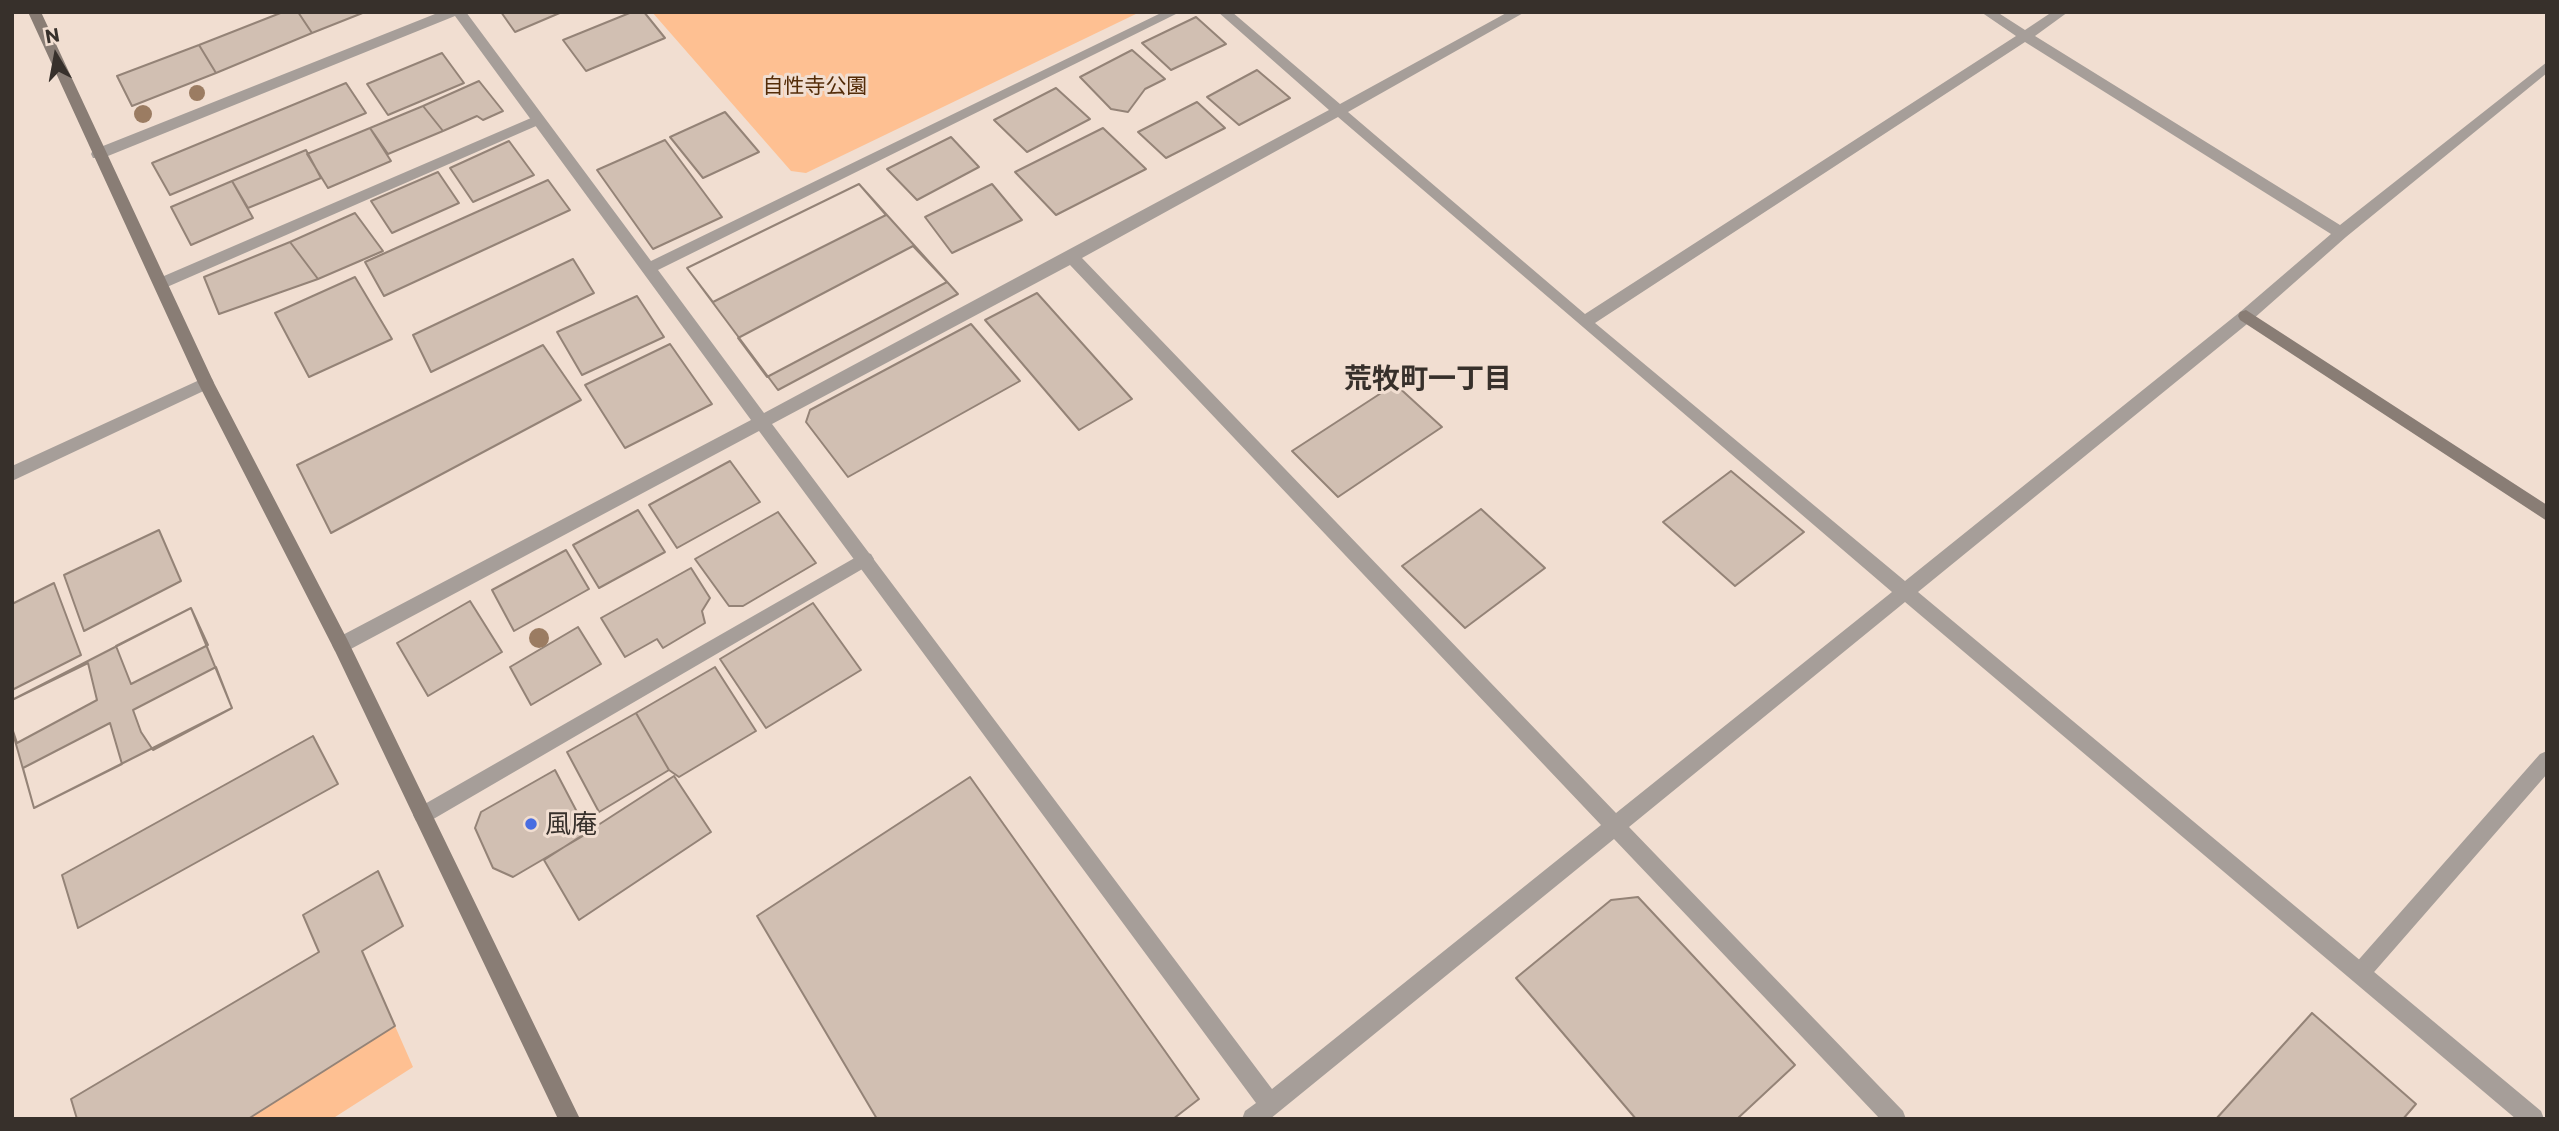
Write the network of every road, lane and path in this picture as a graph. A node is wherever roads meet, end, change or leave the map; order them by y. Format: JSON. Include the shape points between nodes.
{"nodes":[{"id":1,"x":34,"y":12,"type":"edge"},
{"id":2,"x":453,"y":12,"type":"edge"},
{"id":3,"x":459,"y":12,"type":"edge"},
{"id":4,"x":1174,"y":12,"type":"edge"},
{"id":5,"x":1224,"y":12,"type":"edge"},
{"id":6,"x":1519,"y":12,"type":"edge"},
{"id":7,"x":1987,"y":12,"type":"edge"},
{"id":8,"x":2062,"y":12,"type":"edge"},
{"id":9,"x":2026,"y":36,"type":"junction"},
{"id":10,"x":2547,"y":66,"type":"edge"},
{"id":11,"x":1339,"y":110,"type":"junction"},
{"id":12,"x":538,"y":120,"type":"junction"},
{"id":13,"x":98,"y":154,"type":"junction"},
{"id":14,"x":2341,"y":233,"type":"junction"},
{"id":15,"x":1072,"y":257,"type":"junction"},
{"id":16,"x":649,"y":268,"type":"junction"},
{"id":17,"x":163,"y":283,"type":"junction"},
{"id":18,"x":2246,"y":316,"type":"junction"},
{"id":19,"x":1584,"y":322,"type":"junction"},
{"id":20,"x":206,"y":383,"type":"junction"},
{"id":21,"x":762,"y":423,"type":"junction"},
{"id":22,"x":12,"y":474,"type":"edge"},
{"id":23,"x":2547,"y":514,"type":"edge"},
{"id":24,"x":865,"y":559,"type":"junction"},
{"id":25,"x":1907,"y":591,"type":"junction"},
{"id":26,"x":341,"y":645,"type":"junction"},
{"id":27,"x":2547,"y":760,"type":"edge"},
{"id":28,"x":423,"y":815,"type":"junction"},
{"id":29,"x":1616,"y":827,"type":"junction"},
{"id":30,"x":2361,"y":972,"type":"junction"},
{"id":31,"x":1270,"y":1104,"type":"junction"},
{"id":32,"x":569,"y":1119,"type":"edge"},
{"id":33,"x":1253,"y":1119,"type":"edge"},
{"id":34,"x":1895,"y":1119,"type":"edge"},
{"id":35,"x":2533,"y":1119,"type":"edge"}],
"edges":[{"from":1,"to":13,"type":"street"},
{"from":2,"to":13,"type":"street"},
{"from":3,"to":12,"type":"street"},
{"from":4,"to":16,"type":"street"},
{"from":5,"to":11,"type":"street"},
{"from":6,"to":11,"type":"street"},
{"from":7,"to":9,"type":"street"},
{"from":8,"to":9,"type":"street"},
{"from":9,"to":14,"type":"street"},
{"from":9,"to":19,"type":"street"},
{"from":10,"to":14,"type":"street"},
{"from":11,"to":15,"type":"street"},
{"from":11,"to":19,"type":"street"},
{"from":12,"to":16,"type":"street"},
{"from":12,"to":17,"type":"street"},
{"from":13,"to":17,"type":"street"},
{"from":14,"to":18,"type":"street"},
{"from":15,"to":21,"type":"street"},
{"from":15,"to":29,"type":"street"},
{"from":16,"to":21,"type":"street"},
{"from":17,"to":20,"type":"street"},
{"from":18,"to":23,"type":"street"},
{"from":18,"to":25,"type":"street"},
{"from":19,"to":25,"type":"street"},
{"from":20,"to":22,"type":"street"},
{"from":20,"to":26,"type":"street"},
{"from":21,"to":24,"type":"street"},
{"from":21,"to":26,"type":"street"},
{"from":24,"to":28,"type":"street"},
{"from":24,"to":31,"type":"street"},
{"from":25,"to":29,"type":"street"},
{"from":25,"to":30,"type":"street"},
{"from":26,"to":28,"type":"street"},
{"from":27,"to":30,"type":"street"},
{"from":28,"to":32,"type":"street"},
{"from":29,"to":31,"type":"street"},
{"from":29,"to":34,"type":"street"},
{"from":30,"to":35,"type":"street"},
{"from":31,"to":33,"type":"street"}]}
